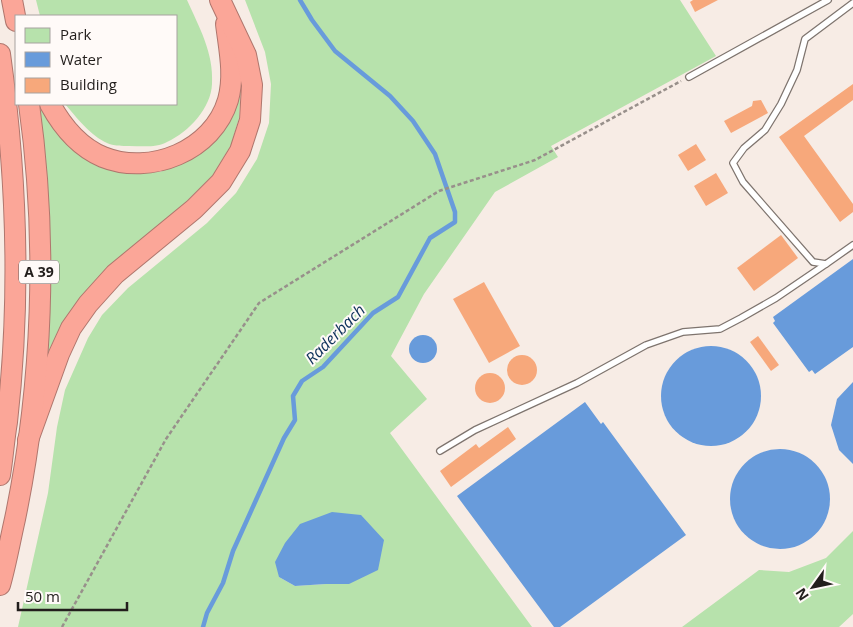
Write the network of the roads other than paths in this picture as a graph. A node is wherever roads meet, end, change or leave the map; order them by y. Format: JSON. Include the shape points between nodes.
{"nodes":[{"id":1,"x":12,"y":0,"type":"edge"},
{"id":2,"x":828,"y":0,"type":"edge"},
{"id":3,"x":853,"y":3,"type":"edge"},
{"id":4,"x":222,"y":5,"type":"edge"},
{"id":5,"x":15,"y":16,"type":"edge"},
{"id":6,"x":0,"y":54,"type":"edge"},
{"id":7,"x":689,"y":77,"type":"road end"},
{"id":8,"x":29,"y":105,"type":"edge"},
{"id":9,"x":51,"y":105,"type":"edge"},
{"id":10,"x":853,"y":245,"type":"edge"},
{"id":11,"x":826,"y":264,"type":"junction"},
{"id":12,"x":28,"y":440,"type":"junction"},
{"id":13,"x":440,"y":451,"type":"dead end"},
{"id":14,"x":0,"y":475,"type":"edge"},
{"id":15,"x":0,"y":585,"type":"edge"}],
"edges":[{"from":1,"to":5,"type":"highway"},
{"from":2,"to":7,"type":"lane"},
{"from":3,"to":11,"type":"lane","via":[[805,39],[797,70],[782,104],[765,130],[744,148],[733,163],[743,182],[813,262]]},
{"from":4,"to":9,"type":"highway","via":[[232,76],[228,100],[206,136],[182,153],[157,162],[140,163],[103,157],[81,144]]},
{"from":4,"to":12,"type":"highway","via":[[246,55],[252,85],[250,120],[240,151],[221,182],[194,209],[115,274],[88,304],[71,328],[59,354]]},
{"from":6,"to":14,"type":"highway","number":"A 39","via":[[16,236],[11,382]]},
{"from":8,"to":12,"type":"highway","number":"A 39","via":[[39,236],[39,313]]},
{"from":10,"to":11,"type":"lane"},
{"from":11,"to":13,"type":"lane","via":[[776,298],[720,329],[683,332],[646,345],[577,383],[475,430]]},
{"from":12,"to":15,"type":"highway","number":"A 39","via":[[24,478]]}]}
